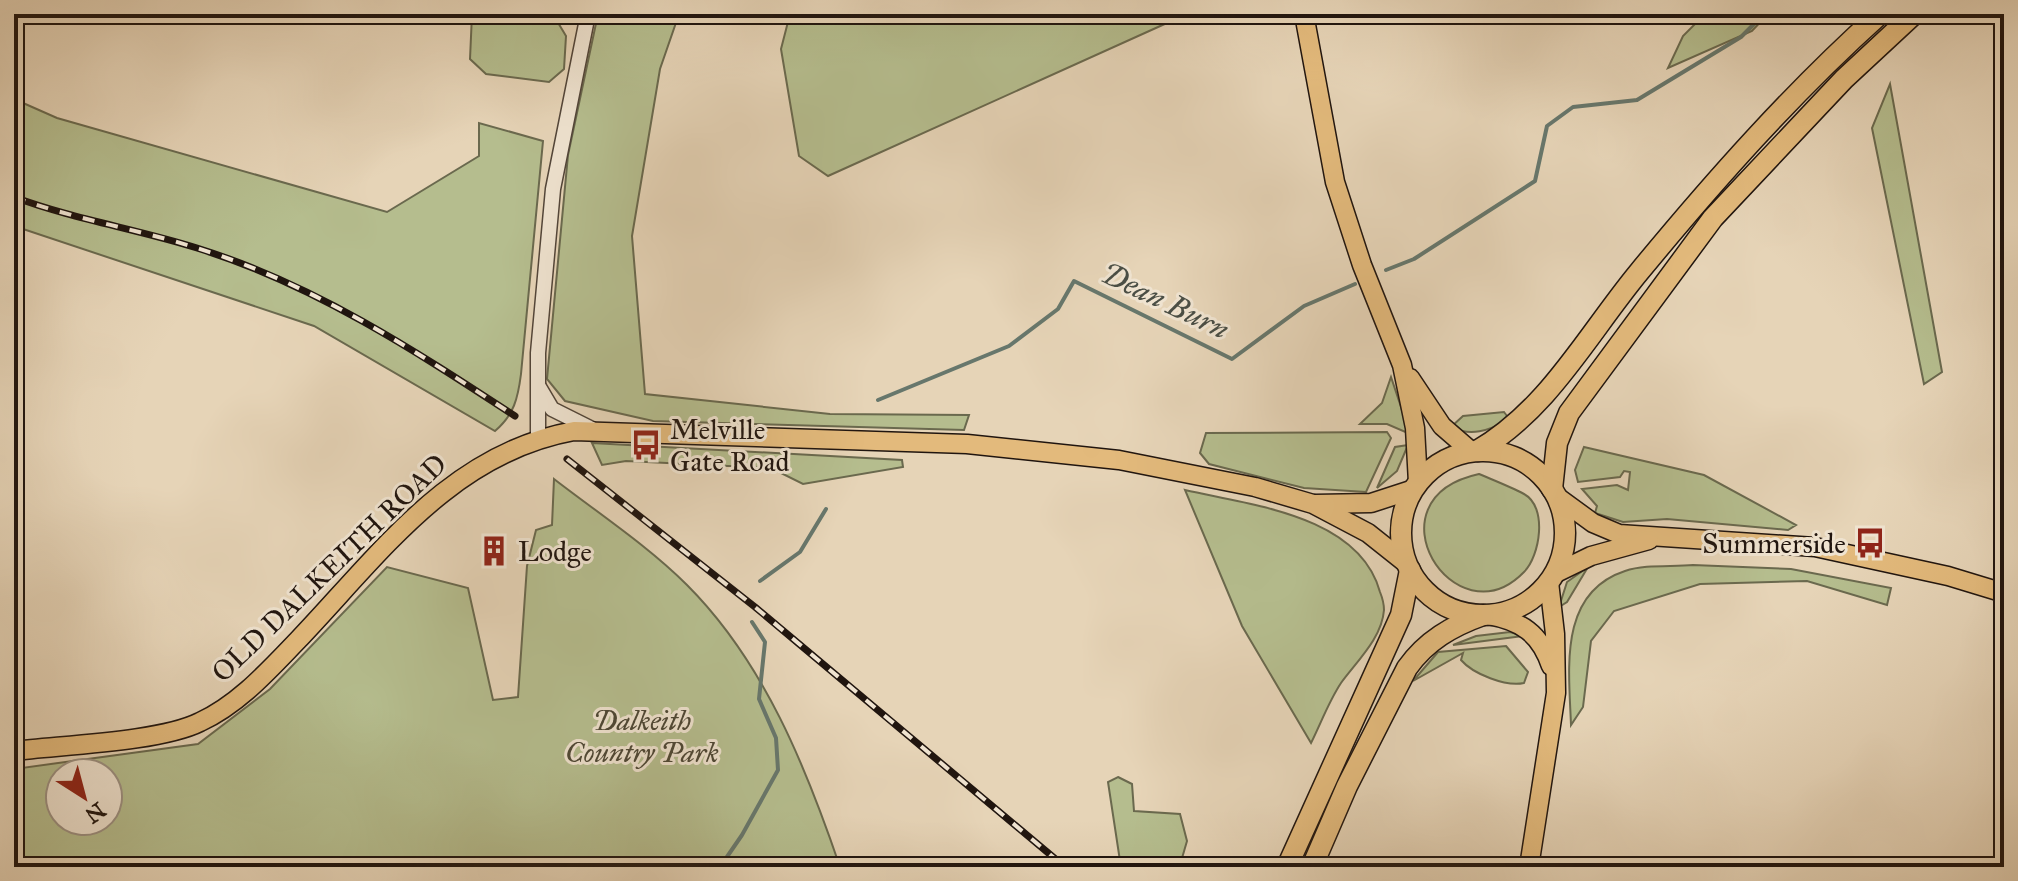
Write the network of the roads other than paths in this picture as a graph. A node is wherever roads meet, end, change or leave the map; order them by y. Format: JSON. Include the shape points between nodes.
{"nodes":[{"id":1,"x":588,"y":14,"type":"edge"},
{"id":2,"x":1304,"y":14,"type":"edge"},
{"id":3,"x":1880,"y":14,"type":"edge"},
{"id":4,"x":1914,"y":14,"type":"edge"},
{"id":5,"x":1402,"y":365,"type":"junction"},
{"id":6,"x":537,"y":375,"type":"junction"},
{"id":7,"x":593,"y":429,"type":"junction"},
{"id":8,"x":538,"y":437,"type":"junction"},
{"id":9,"x":1474,"y":451,"type":"junction"},
{"id":10,"x":1416,"y":486,"type":"junction"},
{"id":11,"x":1554,"y":493,"type":"junction"},
{"id":12,"x":1313,"y":504,"type":"junction"},
{"id":13,"x":1659,"y":537,"type":"junction"},
{"id":14,"x":1408,"y":567,"type":"junction"},
{"id":15,"x":1551,"y":578,"type":"junction"},
{"id":16,"x":2004,"y":593,"type":"edge"},
{"id":17,"x":1485,"y":615,"type":"junction"},
{"id":18,"x":1555,"y":680,"type":"junction"},
{"id":19,"x":14,"y":751,"type":"edge"},
{"id":20,"x":1287,"y":867,"type":"edge"},
{"id":21,"x":1312,"y":867,"type":"edge"},
{"id":22,"x":1529,"y":867,"type":"edge"}],
"edges":[{"from":1,"to":6,"type":"street","via":[[553,189]]},
{"from":2,"to":5,"type":"main road","via":[[1335,182]]},
{"from":3,"to":9,"type":"highway","via":[[1718,179],[1635,275],[1537,406]]},
{"from":4,"to":11,"type":"highway","via":[[1785,139],[1687,250],[1569,413],[1557,443]]},
{"from":5,"to":9,"type":"main road","via":[[1442,426]]},
{"from":5,"to":10,"type":"main road","via":[[1415,428]]},
{"from":6,"to":7,"type":"street","via":[[552,409]]},
{"from":6,"to":8,"type":"street"},
{"from":7,"to":8,"type":"main road","name":"OLD DALKEITH ROAD"},
{"from":7,"to":12,"type":"main road","name":"OLD DALKEITH ROAD","via":[[1000,447],[1183,471]]},
{"from":8,"to":19,"type":"main road","name":"OLD DALKEITH ROAD","via":[[482,463],[447,489],[261,678],[207,719],[171,732]]},
{"from":9,"to":10,"type":"highway","via":[[1438,464]]},
{"from":9,"to":11,"type":"highway","via":[[1519,460]]},
{"from":10,"to":12,"type":"main road","via":[[1371,503]]},
{"from":10,"to":14,"type":"highway","via":[[1401,522]]},
{"from":11,"to":13,"type":"main road","via":[[1593,523],[1619,534]]},
{"from":11,"to":15,"type":"highway","via":[[1564,529]]},
{"from":12,"to":14,"type":"main road","via":[[1368,533]]},
{"from":13,"to":15,"type":"main road","via":[[1591,556]]},
{"from":13,"to":16,"type":"main road","via":[[1815,547]]},
{"from":14,"to":17,"type":"highway","via":[[1420,586],[1448,607]]},
{"from":14,"to":20,"type":"highway","via":[[1401,615]]},
{"from":15,"to":17,"type":"highway","via":[[1524,603]]},
{"from":15,"to":18,"type":"main road"},
{"from":17,"to":18,"type":"main road","via":[[1508,618],[1535,634]]},
{"from":17,"to":21,"type":"highway","via":[[1436,638],[1407,668]]},
{"from":18,"to":22,"type":"main road"}]}
